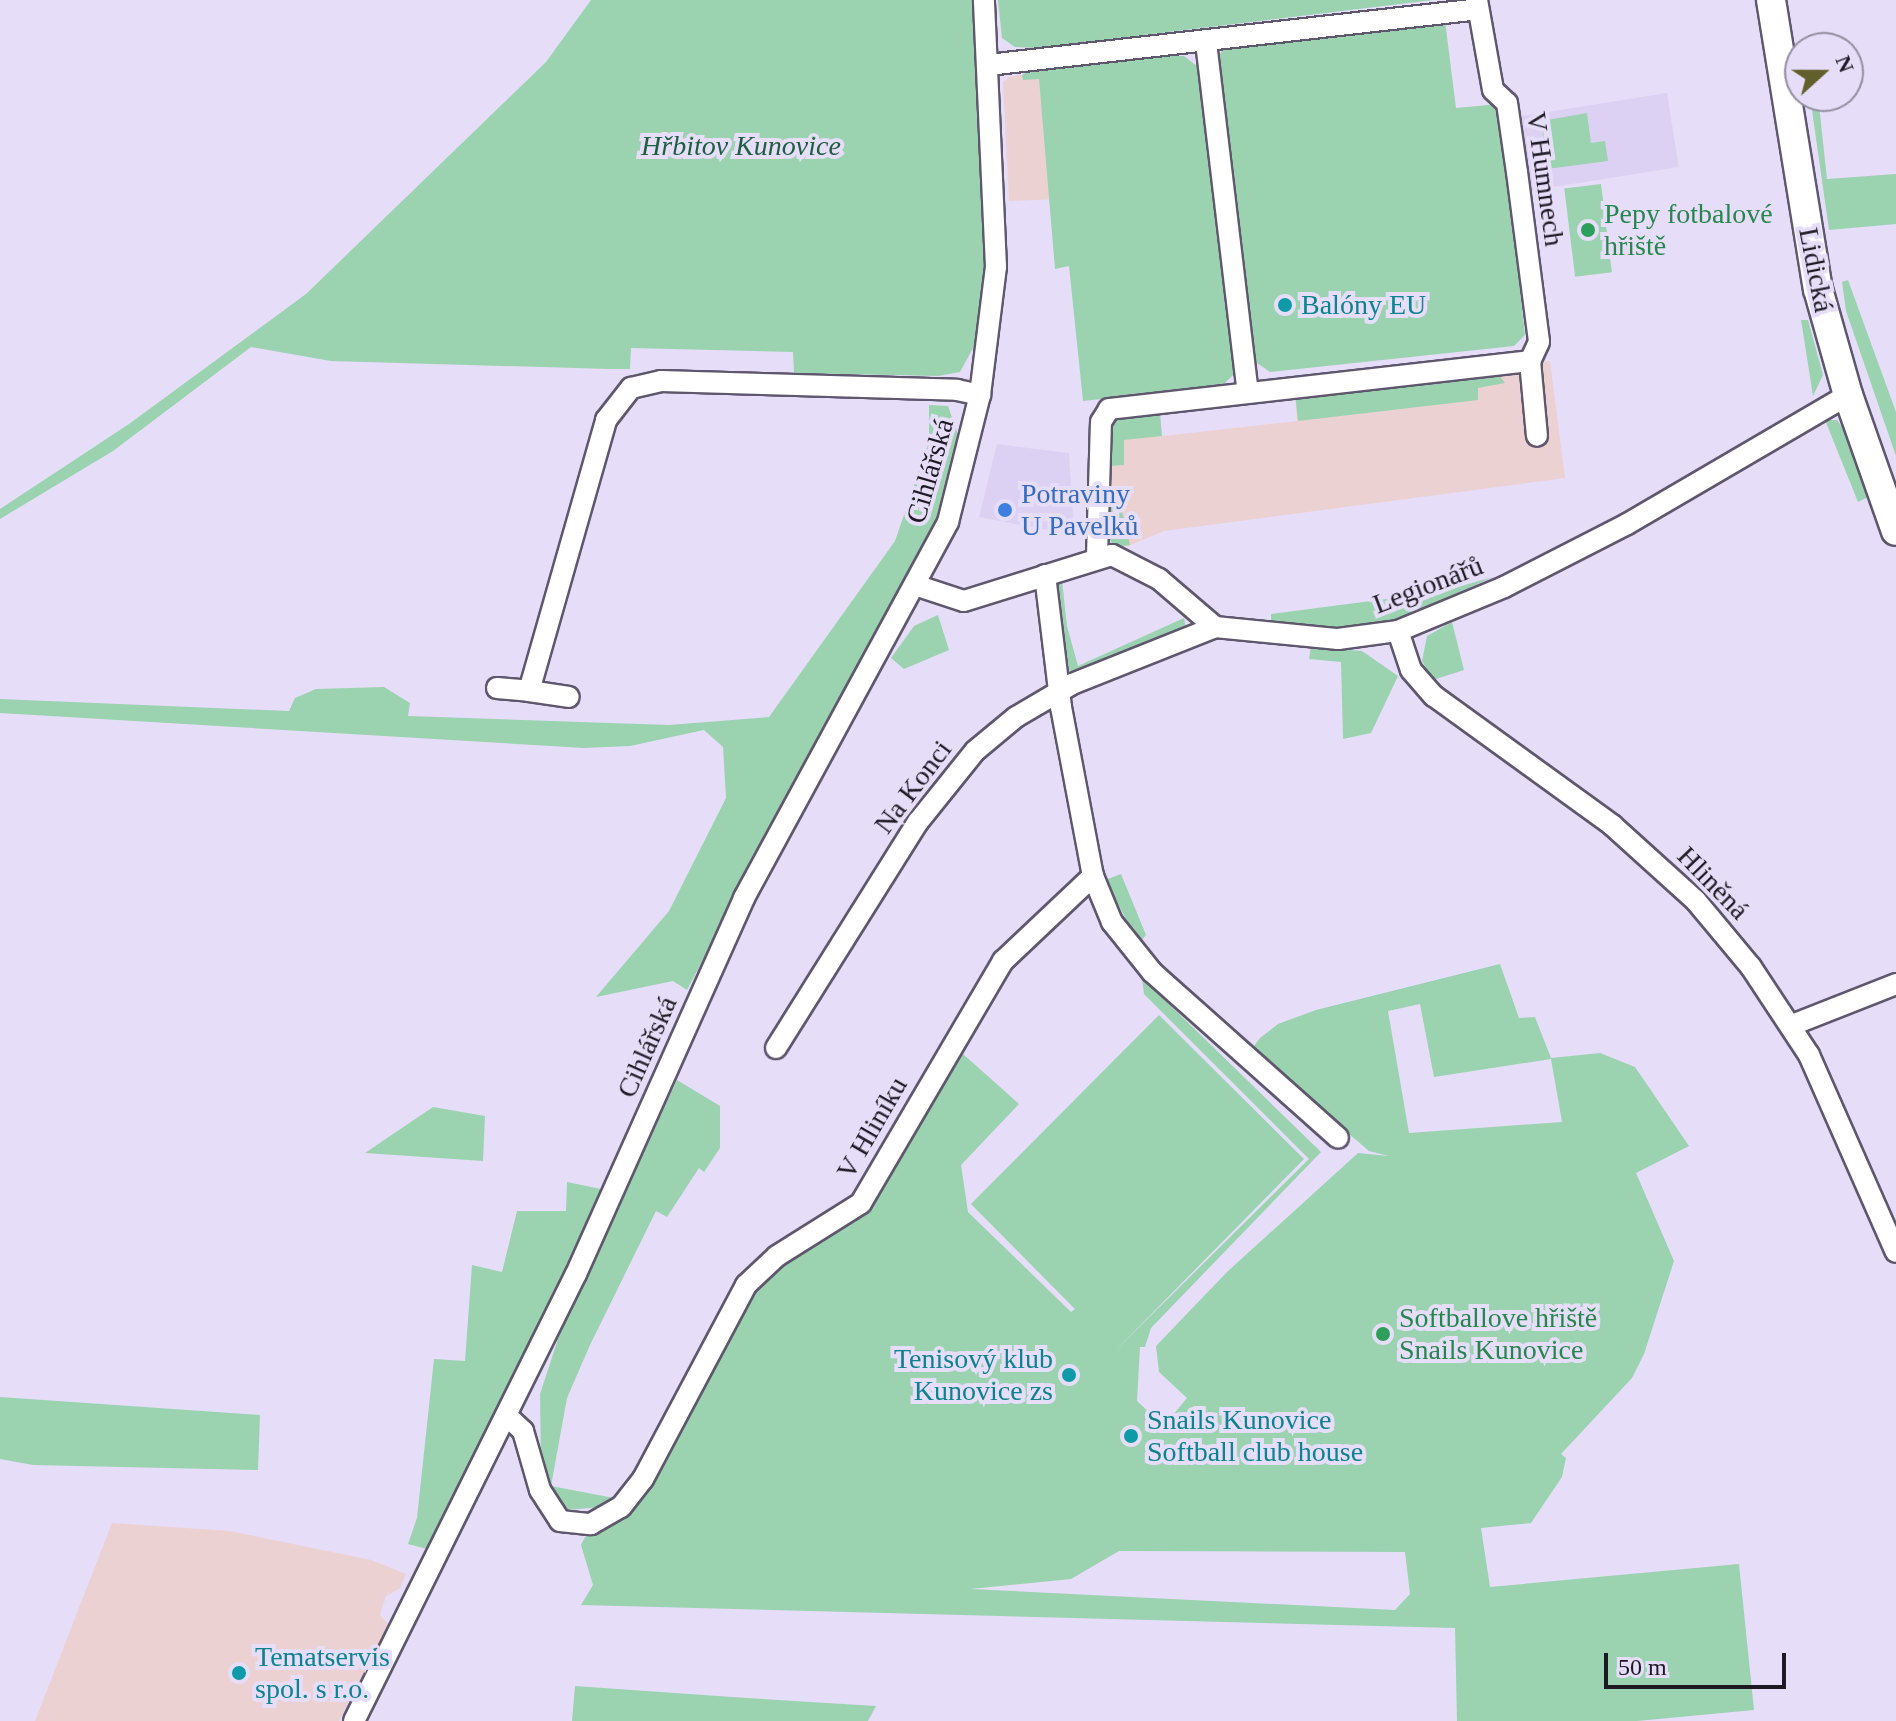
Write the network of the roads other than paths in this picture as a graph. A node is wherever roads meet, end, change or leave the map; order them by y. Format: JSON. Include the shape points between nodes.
{"nodes":[{"id":1,"x":984,"y":0,"type":"edge"},
{"id":2,"x":1771,"y":0,"type":"edge"},
{"id":3,"x":1478,"y":4,"type":"edge"},
{"id":4,"x":1206,"y":42,"type":"junction"},
{"id":5,"x":988,"y":65,"type":"junction"},
{"id":6,"x":1530,"y":361,"type":"junction"},
{"id":7,"x":1248,"y":392,"type":"junction"},
{"id":8,"x":980,"y":395,"type":"junction"},
{"id":9,"x":1848,"y":395,"type":"junction"},
{"id":10,"x":1537,"y":436,"type":"dead end"},
{"id":11,"x":1896,"y":531,"type":"edge"},
{"id":12,"x":1097,"y":556,"type":"junction"},
{"id":13,"x":1045,"y":575,"type":"junction"},
{"id":14,"x":918,"y":586,"type":"junction"},
{"id":15,"x":1215,"y":627,"type":"junction"},
{"id":16,"x":1398,"y":631,"type":"junction"},
{"id":17,"x":497,"y":688,"type":"dead end"},
{"id":18,"x":1060,"y":690,"type":"junction"},
{"id":19,"x":529,"y":691,"type":"junction"},
{"id":20,"x":569,"y":697,"type":"dead end"},
{"id":21,"x":1093,"y":876,"type":"junction"},
{"id":22,"x":1896,"y":984,"type":"edge"},
{"id":23,"x":1792,"y":1025,"type":"junction"},
{"id":24,"x":776,"y":1048,"type":"dead end"},
{"id":25,"x":1338,"y":1138,"type":"dead end"},
{"id":26,"x":1896,"y":1252,"type":"edge"},
{"id":27,"x":507,"y":1416,"type":"junction"},
{"id":28,"x":354,"y":1721,"type":"edge"}],
"edges":[{"from":1,"to":5,"type":"street","name":"Cihlářská"},
{"from":2,"to":9,"type":"main road","name":"Lidická","via":[[1818,289]]},
{"from":3,"to":4,"type":"street","name":"V Humnech"},
{"from":3,"to":6,"type":"street","name":"V Humnech","via":[[1493,90],[1507,103],[1539,342]]},
{"from":4,"to":5,"type":"street","name":"V Humnech"},
{"from":4,"to":7,"type":"street"},
{"from":5,"to":8,"type":"street","name":"Cihlářská","via":[[996,267]]},
{"from":6,"to":7,"type":"street"},
{"from":6,"to":10,"type":"street","name":"V Humnech"},
{"from":7,"to":12,"type":"street","via":[[1105,411]]},
{"from":8,"to":14,"type":"street","name":"Cihlářská","via":[[955,501]]},
{"from":8,"to":19,"type":"street","name":"Cihlářská","via":[[661,381],[631,388],[606,420]]},
{"from":9,"to":11,"type":"main road","name":"Lidická"},
{"from":9,"to":16,"type":"street","name":"Legionářů","via":[[1627,524],[1504,587]]},
{"from":12,"to":13,"type":"street"},
{"from":12,"to":15,"type":"street","via":[[1117,556],[1140,566]]},
{"from":13,"to":14,"type":"street","via":[[960,602]]},
{"from":13,"to":18,"type":"street"},
{"from":14,"to":27,"type":"street","name":"Cihlářská","via":[[744,898]]},
{"from":15,"to":16,"type":"street","name":"Legionářů","via":[[1338,639]]},
{"from":15,"to":18,"type":"street","name":"Na Konci"},
{"from":16,"to":23,"type":"street","name":"Hliněná","via":[[1417,680],[1461,719],[1591,808],[1650,858],[1696,901]]},
{"from":17,"to":19,"type":"street"},
{"from":18,"to":21,"type":"street"},
{"from":18,"to":24,"type":"street","name":"Na Konci","via":[[995,733],[944,784]]},
{"from":19,"to":20,"type":"street"},
{"from":21,"to":25,"type":"street","via":[[1112,922],[1141,961]]},
{"from":21,"to":27,"type":"street","name":"V Hliníku","via":[[1003,961],[861,1203],[777,1256],[746,1285],[632,1495],[607,1518],[567,1525],[551,1510],[523,1431]]},
{"from":22,"to":23,"type":"street"},
{"from":23,"to":26,"type":"street","name":"Hliněná"},
{"from":27,"to":28,"type":"street","name":"Cihlářská"}]}
